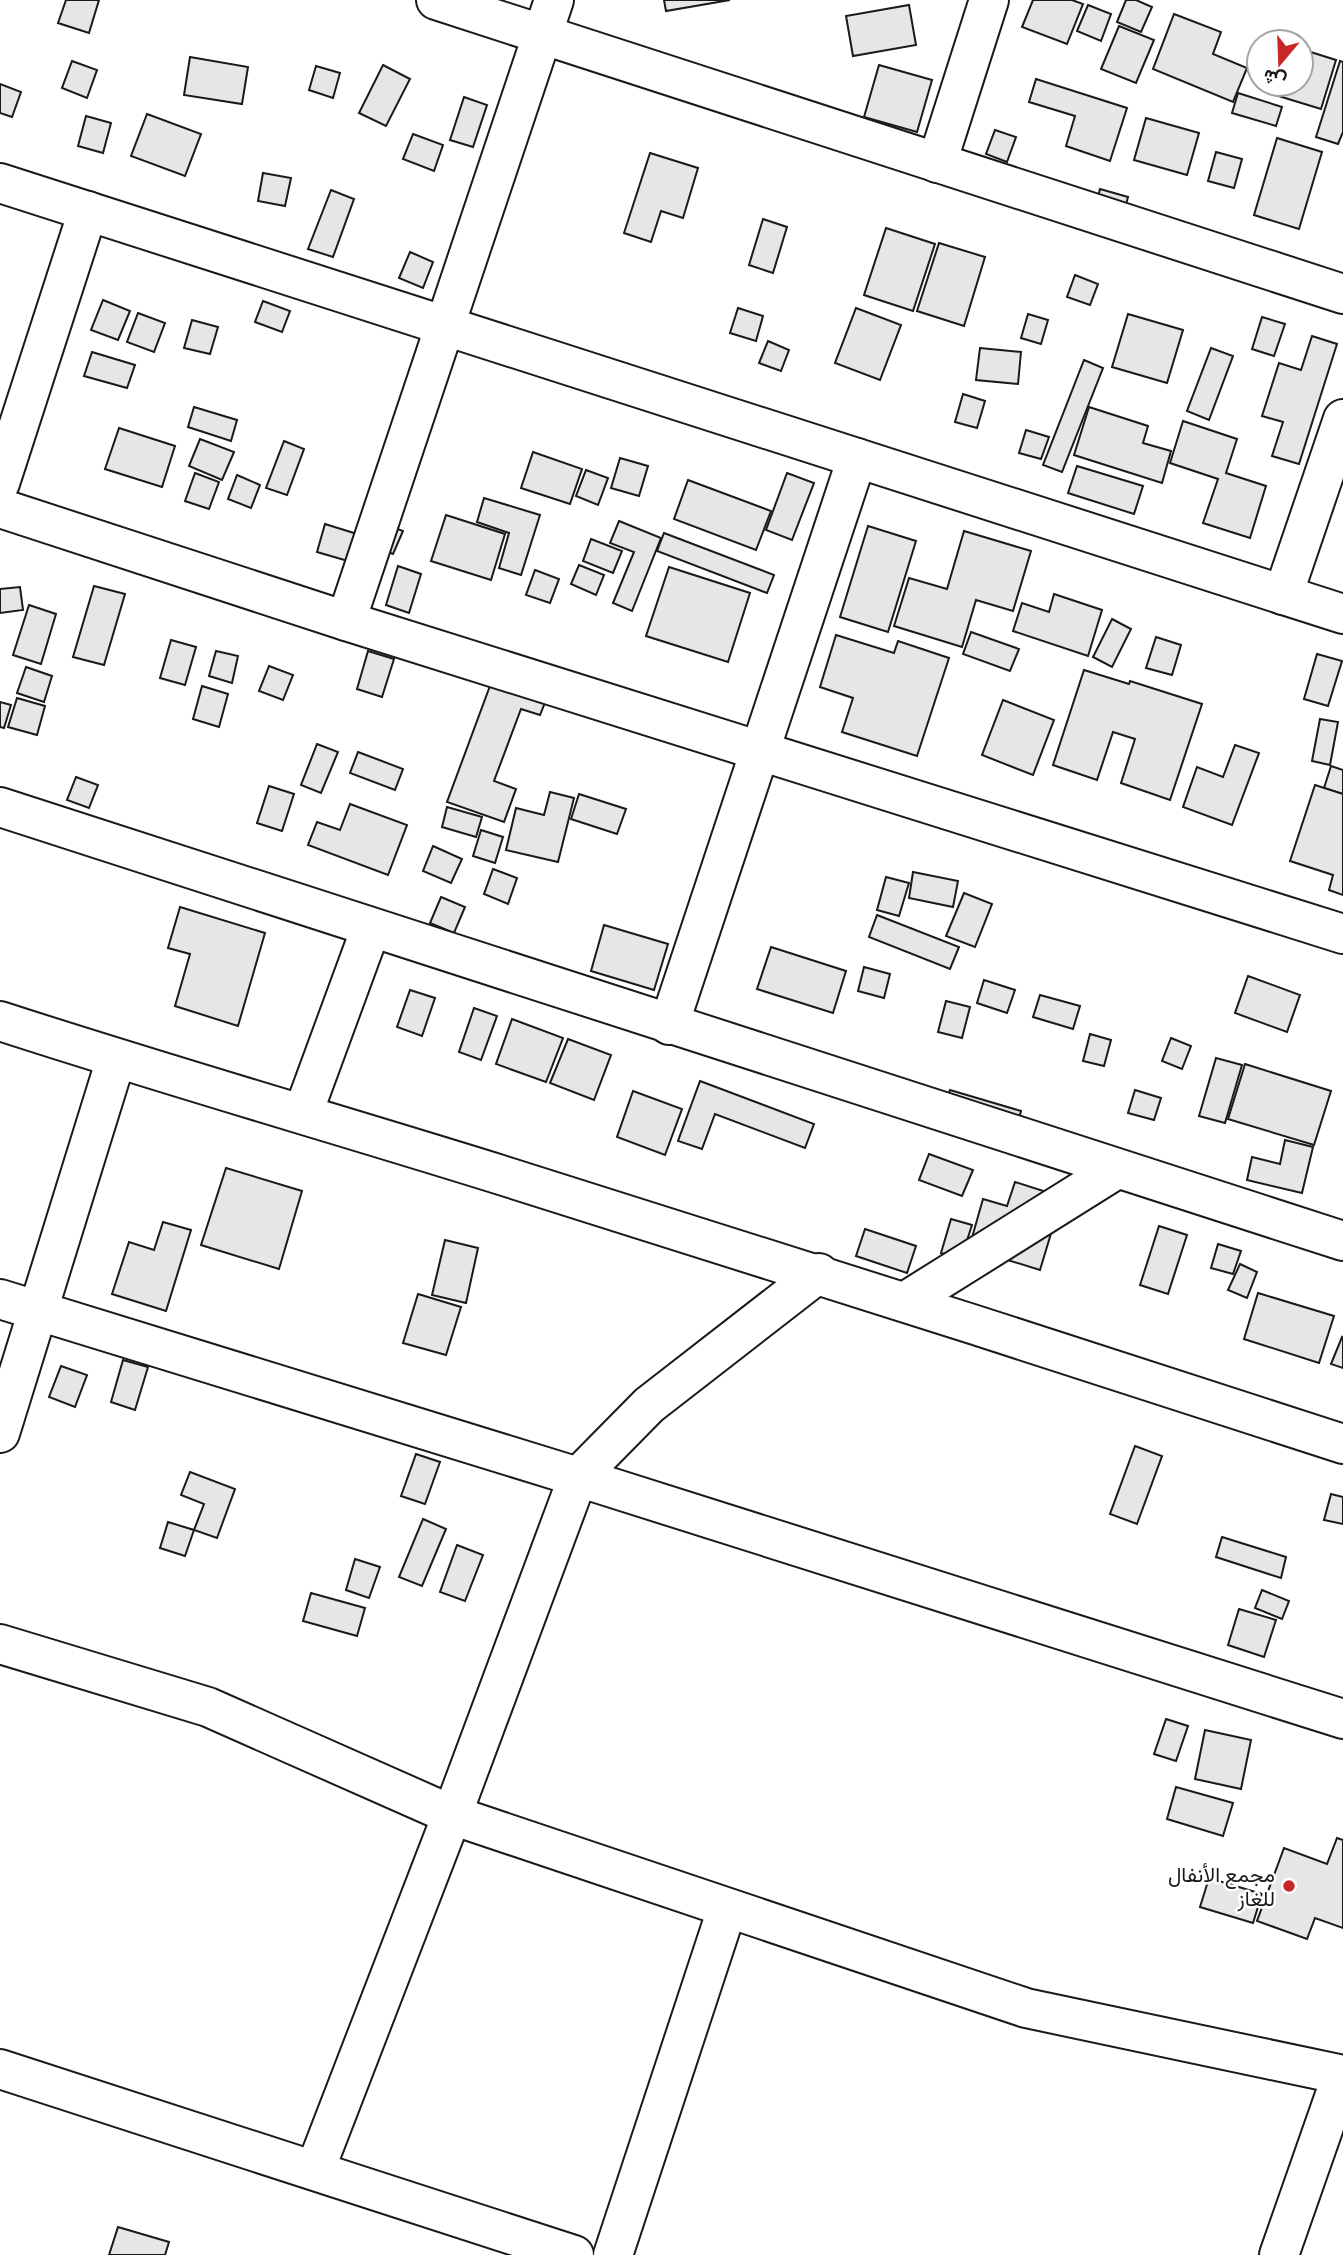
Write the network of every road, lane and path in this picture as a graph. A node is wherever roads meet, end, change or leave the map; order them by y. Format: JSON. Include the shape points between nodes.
{"nodes":[{"id":1,"x":436,"y":0,"type":"edge"},
{"id":2,"x":989,"y":0,"type":"edge"},
{"id":3,"x":548,"y":18,"type":"edge"},
{"id":4,"x":937,"y":163,"type":"junction"},
{"id":5,"x":0,"y":183,"type":"edge"},
{"id":6,"x":88,"y":211,"type":"junction"},
{"id":7,"x":1343,"y":294,"type":"edge"},
{"id":8,"x":445,"y":326,"type":"junction"},
{"id":9,"x":1343,"y":419,"type":"edge"},
{"id":10,"x":858,"y":458,"type":"junction"},
{"id":11,"x":0,"y":483,"type":"edge"},
{"id":12,"x":0,"y":508,"type":"edge"},
{"id":13,"x":1283,"y":595,"type":"junction"},
{"id":14,"x":1343,"y":614,"type":"edge"},
{"id":15,"x":346,"y":621,"type":"junction"},
{"id":16,"x":759,"y":750,"type":"junction"},
{"id":17,"x":0,"y":807,"type":"edge"},
{"id":18,"x":371,"y":928,"type":"junction"},
{"id":19,"x":1343,"y":934,"type":"edge"},
{"id":20,"x":0,"y":1021,"type":"edge"},
{"id":21,"x":669,"y":1025,"type":"junction"},
{"id":22,"x":116,"y":1059,"type":"junction"},
{"id":23,"x":303,"y":1113,"type":"junction"},
{"id":24,"x":1118,"y":1169,"type":"junction"},
{"id":25,"x":1343,"y":1241,"type":"edge"},
{"id":26,"x":819,"y":1273,"type":"junction"},
{"id":27,"x":0,"y":1299,"type":"edge"},
{"id":28,"x":906,"y":1301,"type":"junction"},
{"id":29,"x":36,"y":1311,"type":"junction"},
{"id":30,"x":0,"y":1433,"type":"edge"},
{"id":31,"x":1343,"y":1444,"type":"edge"},
{"id":32,"x":578,"y":1477,"type":"junction"},
{"id":33,"x":0,"y":1644,"type":"edge"},
{"id":34,"x":1343,"y":1719,"type":"edge"},
{"id":35,"x":452,"y":1815,"type":"junction"},
{"id":36,"x":727,"y":1909,"type":"junction"},
{"id":37,"x":0,"y":2069,"type":"edge"},
{"id":38,"x":1343,"y":2075,"type":"edge"},
{"id":39,"x":314,"y":2171,"type":"junction"},
{"id":40,"x":504,"y":2245,"type":"edge"},
{"id":41,"x":574,"y":2255,"type":"edge"},
{"id":42,"x":613,"y":2255,"type":"edge"},
{"id":43,"x":1279,"y":2255,"type":"edge"}],
"edges":[{"from":1,"to":3,"type":"street"},
{"from":2,"to":4,"type":"street"},
{"from":3,"to":4,"type":"street"},
{"from":3,"to":8,"type":"street"},
{"from":4,"to":7,"type":"street"},
{"from":5,"to":6,"type":"street"},
{"from":6,"to":8,"type":"street"},
{"from":6,"to":11,"type":"street"},
{"from":8,"to":10,"type":"street"},
{"from":8,"to":15,"type":"street"},
{"from":9,"to":13,"type":"street"},
{"from":10,"to":13,"type":"street"},
{"from":10,"to":16,"type":"street"},
{"from":12,"to":15,"type":"street"},
{"from":13,"to":14,"type":"street"},
{"from":15,"to":16,"type":"street"},
{"from":16,"to":19,"type":"street"},
{"from":16,"to":21,"type":"street"},
{"from":17,"to":18,"type":"street"},
{"from":18,"to":21,"type":"street"},
{"from":18,"to":23,"type":"street"},
{"from":20,"to":22,"type":"street"},
{"from":21,"to":24,"type":"street"},
{"from":22,"to":23,"type":"street"},
{"from":22,"to":29,"type":"street"},
{"from":23,"to":26,"type":"street"},
{"from":24,"to":25,"type":"street"},
{"from":24,"to":28,"type":"street"},
{"from":26,"to":28,"type":"street"},
{"from":26,"to":32,"type":"street","via":[[649,1405]]},
{"from":27,"to":29,"type":"street"},
{"from":28,"to":31,"type":"street"},
{"from":29,"to":30,"type":"street"},
{"from":29,"to":32,"type":"street"},
{"from":32,"to":34,"type":"street"},
{"from":32,"to":35,"type":"street"},
{"from":33,"to":35,"type":"street","via":[[208,1707]]},
{"from":35,"to":36,"type":"street"},
{"from":35,"to":39,"type":"street"},
{"from":36,"to":38,"type":"street","via":[[1026,2008]]},
{"from":36,"to":42,"type":"street"},
{"from":37,"to":39,"type":"street"},
{"from":38,"to":43,"type":"street"},
{"from":39,"to":40,"type":"street"},
{"from":40,"to":41,"type":"street"}]}
